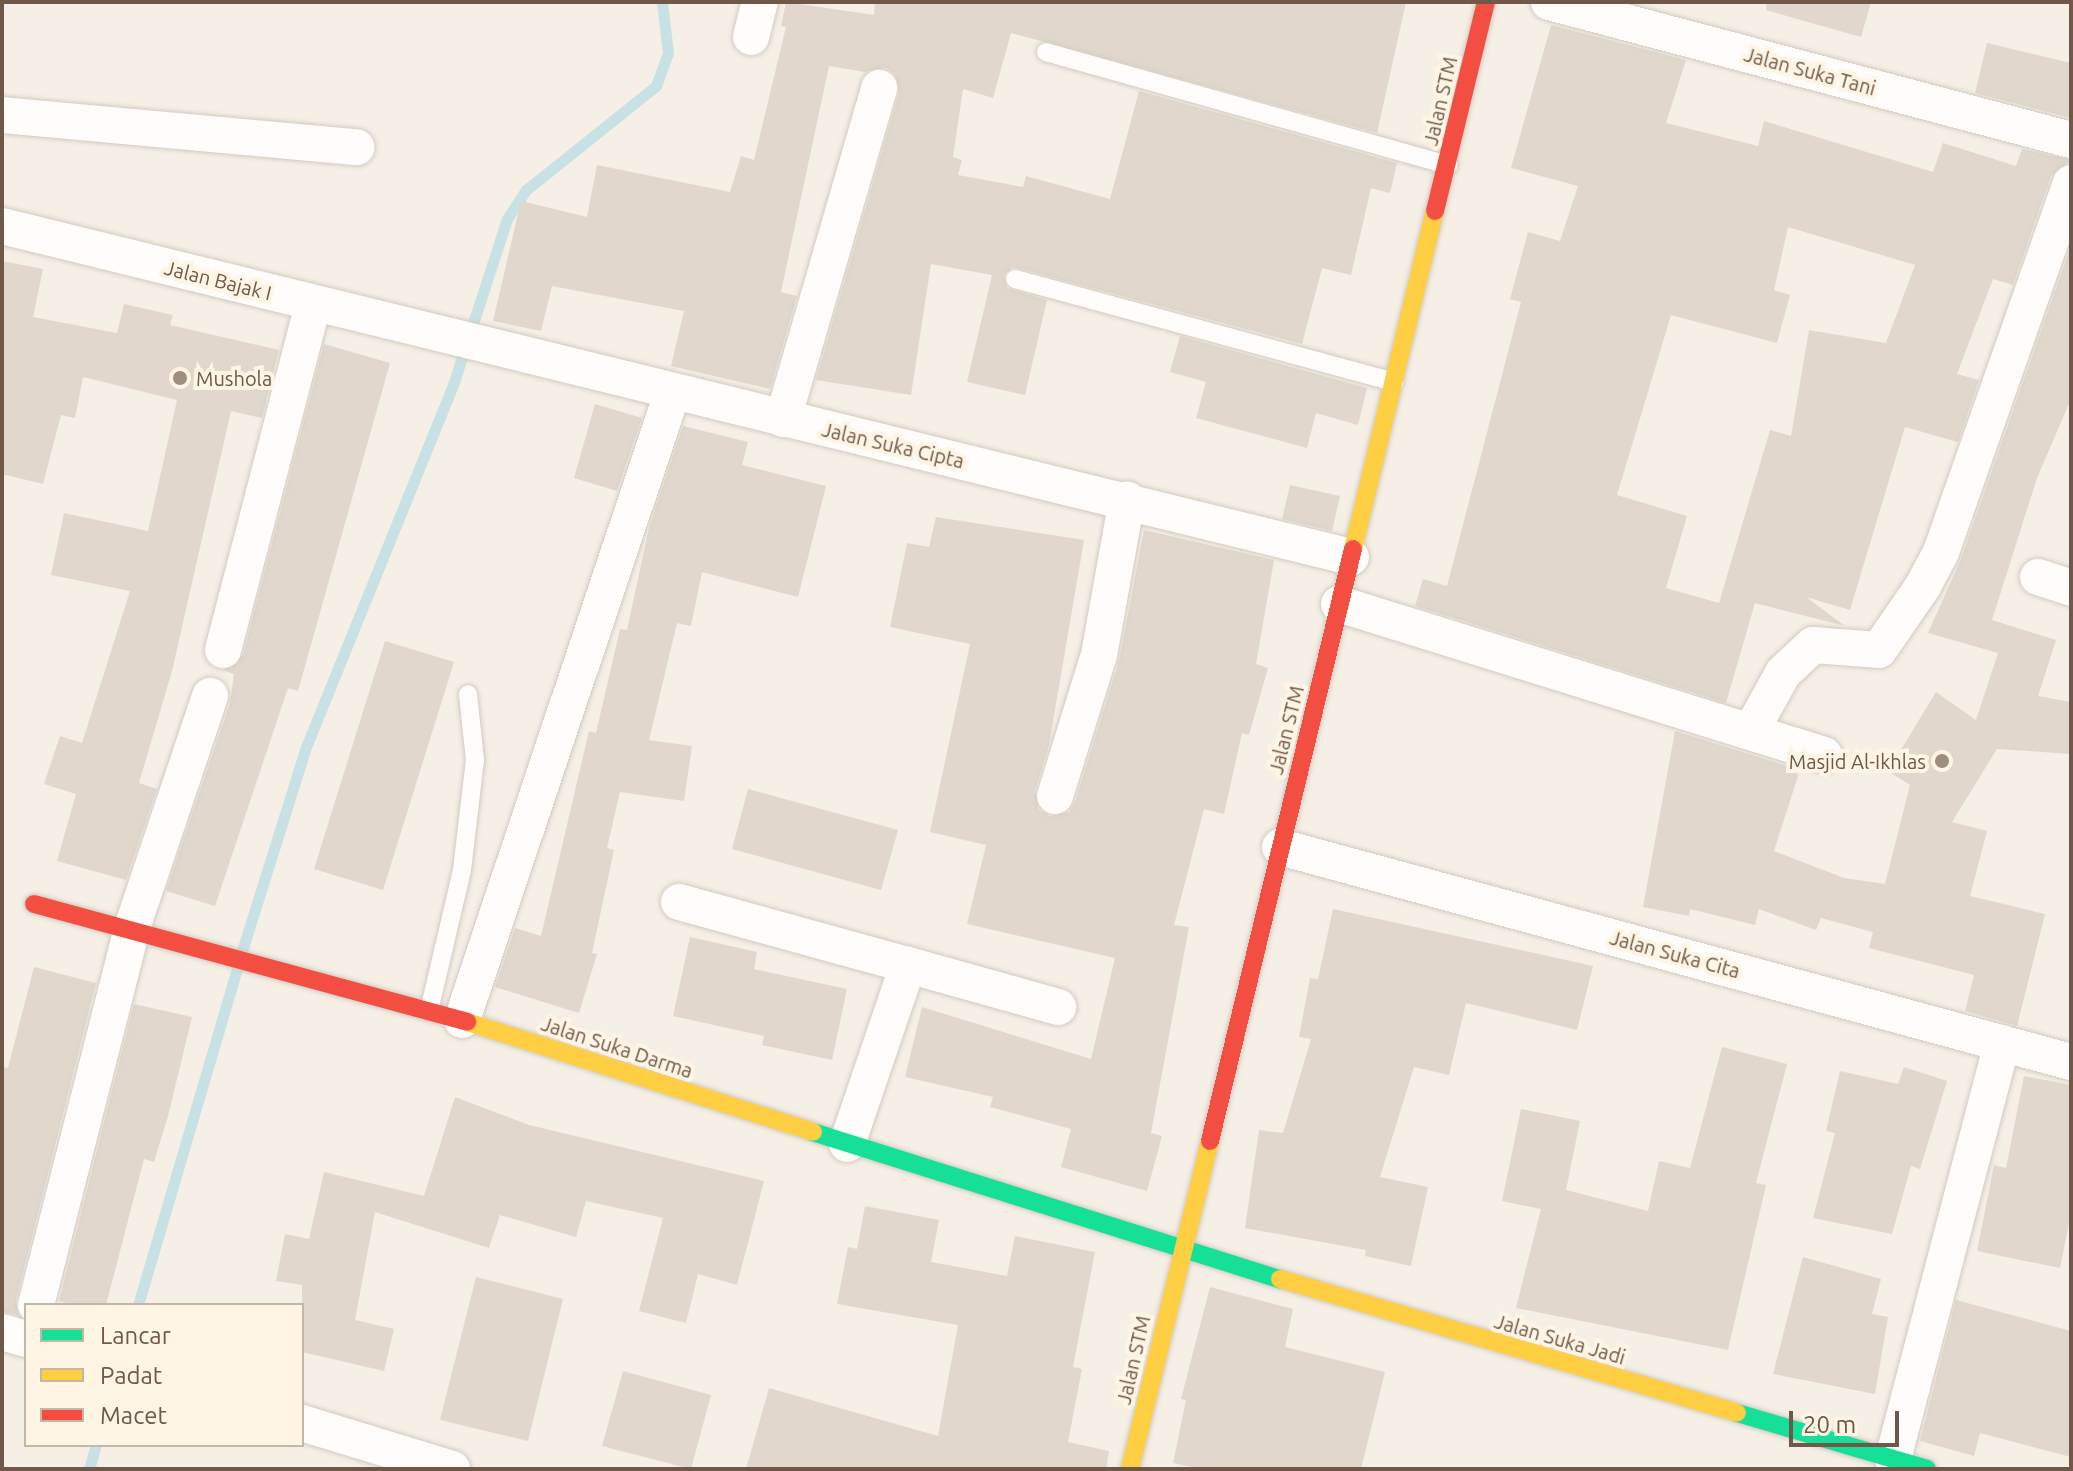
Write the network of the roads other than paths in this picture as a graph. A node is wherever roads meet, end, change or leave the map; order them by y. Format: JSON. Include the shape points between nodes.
{"nodes":[{"id":1,"x":760,"y":2,"type":"edge"},
{"id":2,"x":1486,"y":2,"type":"edge"},
{"id":3,"x":1549,"y":2,"type":"edge"},
{"id":4,"x":751,"y":37,"type":"dead end"},
{"id":5,"x":1046,"y":52,"type":"dead end"},
{"id":6,"x":879,"y":88,"type":"dead end"},
{"id":7,"x":2,"y":115,"type":"edge"},
{"id":8,"x":2071,"y":140,"type":"edge"},
{"id":9,"x":357,"y":147,"type":"dead end"},
{"id":10,"x":1448,"y":165,"type":"junction"},
{"id":11,"x":2071,"y":183,"type":"edge"},
{"id":12,"x":2,"y":226,"type":"edge"},
{"id":13,"x":1015,"y":279,"type":"dead end"},
{"id":14,"x":313,"y":304,"type":"junction"},
{"id":15,"x":435,"y":332,"type":"joint"},
{"id":16,"x":1394,"y":382,"type":"junction"},
{"id":17,"x":673,"y":391,"type":"junction"},
{"id":18,"x":783,"y":419,"type":"junction"},
{"id":19,"x":1127,"y":500,"type":"junction"},
{"id":20,"x":1351,"y":557,"type":"junction"},
{"id":21,"x":1339,"y":604,"type":"junction"},
{"id":22,"x":223,"y":650,"type":"dead end"},
{"id":23,"x":468,"y":694,"type":"dead end"},
{"id":24,"x":210,"y":696,"type":"dead end"},
{"id":25,"x":1751,"y":731,"type":"junction"},
{"id":26,"x":1824,"y":755,"type":"dead end"},
{"id":27,"x":1055,"y":796,"type":"dead end"},
{"id":28,"x":1280,"y":847,"type":"junction"},
{"id":29,"x":679,"y":902,"type":"dead end"},
{"id":30,"x":34,"y":904,"type":"dead end"},
{"id":31,"x":132,"y":928,"type":"junction"},
{"id":32,"x":908,"y":965,"type":"junction"},
{"id":33,"x":1058,"y":1007,"type":"dead end"},
{"id":34,"x":446,"y":1016,"type":"junction"},
{"id":35,"x":2002,"y":1043,"type":"junction"},
{"id":36,"x":2071,"y":1062,"type":"edge"},
{"id":37,"x":847,"y":1144,"type":"junction"},
{"id":38,"x":1181,"y":1250,"type":"junction"},
{"id":39,"x":37,"y":1303,"type":"edge"},
{"id":40,"x":2,"y":1332,"type":"edge"},
{"id":41,"x":24,"y":1338,"type":"edge"},
{"id":42,"x":304,"y":1424,"type":"edge"},
{"id":43,"x":1910,"y":1464,"type":"edge"},
{"id":44,"x":452,"y":1469,"type":"edge"},
{"id":45,"x":1130,"y":1469,"type":"edge"}],
"edges":[{"from":1,"to":4,"type":"street"},
{"from":2,"to":10,"type":"street","name":"Jalan STM"},
{"from":3,"to":8,"type":"street","name":"Jalan Suka Tani"},
{"from":5,"to":10,"type":"lane"},
{"from":6,"to":18,"type":"street"},
{"from":7,"to":9,"type":"street"},
{"from":10,"to":16,"type":"street","name":"Jalan STM"},
{"from":11,"to":25,"type":"street","via":[[1941,552],[1923,586],[1879,650],[1813,645],[1783,673]]},
{"from":12,"to":14,"type":"street","name":"Jalan Bajak I"},
{"from":13,"to":16,"type":"lane"},
{"from":14,"to":15,"type":"street","name":"Jalan Bajak I"},
{"from":14,"to":22,"type":"street"},
{"from":15,"to":17,"type":"street","name":"Jalan Suka Cipta"},
{"from":16,"to":20,"type":"street","name":"Jalan STM"},
{"from":17,"to":18,"type":"street","name":"Jalan Suka Cipta"},
{"from":17,"to":34,"type":"street"},
{"from":18,"to":19,"type":"street","name":"Jalan Suka Cipta"},
{"from":19,"to":20,"type":"street","name":"Jalan Suka Cipta"},
{"from":19,"to":27,"type":"street","via":[[1099,655]]},
{"from":20,"to":21,"type":"street","name":"Jalan STM"},
{"from":21,"to":25,"type":"street"},
{"from":21,"to":28,"type":"street","name":"Jalan STM"},
{"from":23,"to":34,"type":"lane","via":[[475,760]]},
{"from":24,"to":31,"type":"street"},
{"from":25,"to":26,"type":"street"},
{"from":28,"to":35,"type":"street","name":"Jalan Suka Cita"},
{"from":28,"to":38,"type":"street","name":"Jalan STM"},
{"from":29,"to":32,"type":"street"},
{"from":30,"to":31,"type":"street","name":"Jalan Suka Darma"},
{"from":31,"to":34,"type":"street","name":"Jalan Suka Darma"},
{"from":31,"to":39,"type":"street"},
{"from":32,"to":33,"type":"street"},
{"from":32,"to":37,"type":"street"},
{"from":34,"to":37,"type":"street","name":"Jalan Suka Darma"},
{"from":35,"to":36,"type":"street","name":"Jalan Suka Cita"},
{"from":35,"to":43,"type":"street"},
{"from":37,"to":38,"type":"street","name":"Jalan Suka Darma"},
{"from":38,"to":43,"type":"street","name":"Jalan Suka Jadi"},
{"from":38,"to":45,"type":"street","name":"Jalan STM"},
{"from":40,"to":41,"type":"street"},
{"from":42,"to":44,"type":"street"}]}
